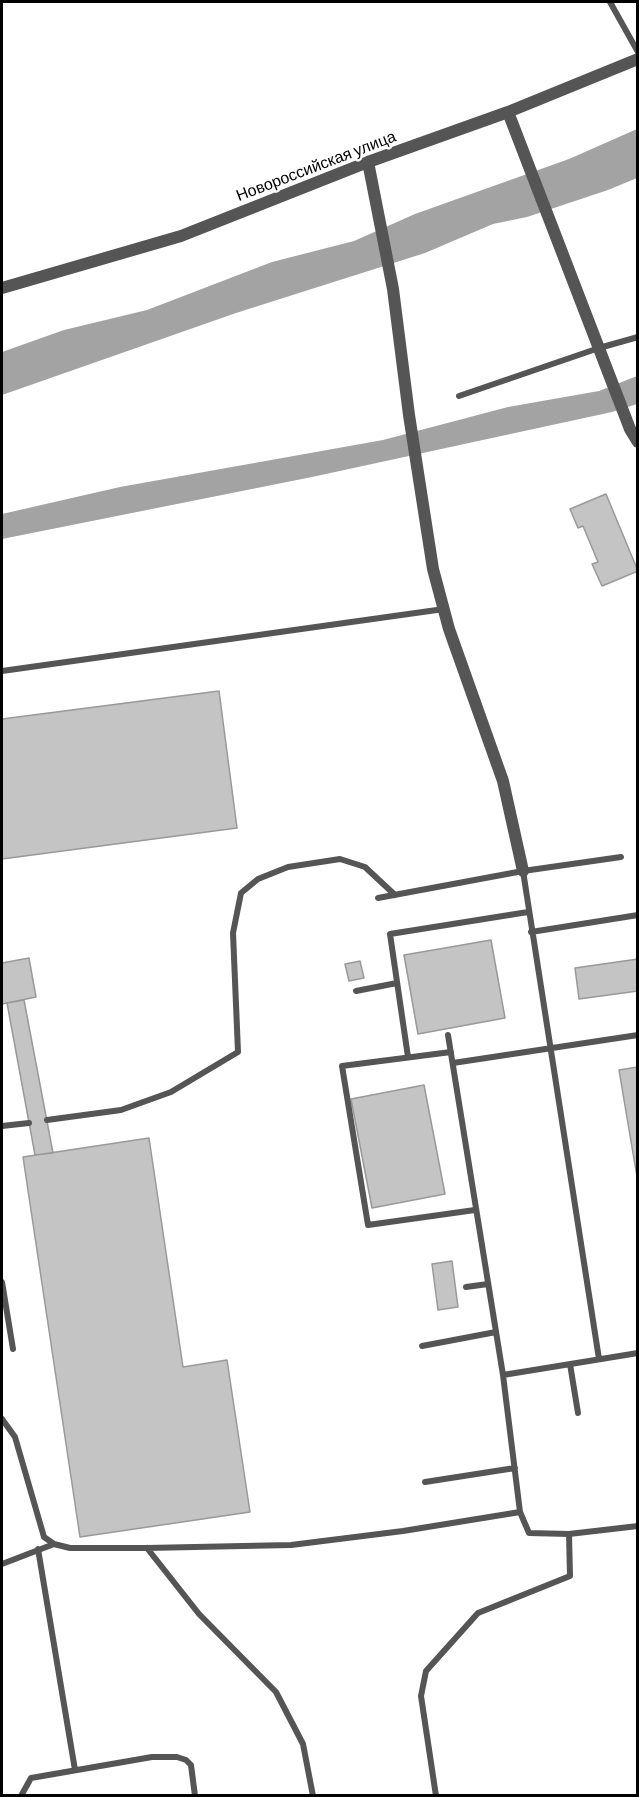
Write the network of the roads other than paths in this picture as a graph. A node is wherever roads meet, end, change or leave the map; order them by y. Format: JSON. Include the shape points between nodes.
{"nodes":[{"id":1,"x":610,"y":2,"type":"edge"},
{"id":2,"x":638,"y":52,"type":"edge"},
{"id":3,"x":638,"y":59,"type":"edge"},
{"id":4,"x":508,"y":112,"type":"junction"},
{"id":5,"x":368,"y":162,"type":"junction"},
{"id":6,"x":2,"y":288,"type":"edge"},
{"id":7,"x":638,"y":337,"type":"edge"},
{"id":8,"x":599,"y":348,"type":"junction"},
{"id":9,"x":459,"y":396,"type":"dead end"},
{"id":10,"x":638,"y":442,"type":"edge"},
{"id":11,"x":444,"y":609,"type":"junction"},
{"id":12,"x":2,"y":671,"type":"edge"},
{"id":13,"x":621,"y":857,"type":"dead end"},
{"id":14,"x":523,"y":871,"type":"junction"},
{"id":15,"x":395,"y":895,"type":"junction"},
{"id":16,"x":378,"y":898,"type":"dead end"},
{"id":17,"x":528,"y":912,"type":"junction"},
{"id":18,"x":638,"y":915,"type":"edge"},
{"id":19,"x":531,"y":932,"type":"junction"},
{"id":20,"x":398,"y":983,"type":"junction"},
{"id":21,"x":356,"y":991,"type":"dead end"},
{"id":22,"x":448,"y":1035,"type":"dead end"},
{"id":23,"x":638,"y":1035,"type":"edge"},
{"id":24,"x":550,"y":1047,"type":"junction"},
{"id":25,"x":451,"y":1052,"type":"junction"},
{"id":26,"x":408,"y":1057,"type":"junction"},
{"id":27,"x":453,"y":1063,"type":"junction"},
{"id":28,"x":47,"y":1120,"type":"dead end"},
{"id":29,"x":29,"y":1123,"type":"dead end"},
{"id":30,"x":2,"y":1126,"type":"edge"},
{"id":31,"x":475,"y":1210,"type":"junction"},
{"id":32,"x":2,"y":1282,"type":"edge"},
{"id":33,"x":488,"y":1284,"type":"junction"},
{"id":34,"x":466,"y":1287,"type":"dead end"},
{"id":35,"x":496,"y":1332,"type":"junction"},
{"id":36,"x":422,"y":1346,"type":"dead end"},
{"id":37,"x":13,"y":1349,"type":"dead end"},
{"id":38,"x":638,"y":1353,"type":"edge"},
{"id":39,"x":599,"y":1359,"type":"junction"},
{"id":40,"x":570,"y":1364,"type":"junction"},
{"id":41,"x":503,"y":1375,"type":"junction"},
{"id":42,"x":578,"y":1413,"type":"dead end"},
{"id":43,"x":2,"y":1419,"type":"edge"},
{"id":44,"x":515,"y":1468,"type":"junction"},
{"id":45,"x":425,"y":1482,"type":"dead end"},
{"id":46,"x":520,"y":1512,"type":"junction"},
{"id":47,"x":638,"y":1526,"type":"edge"},
{"id":48,"x":569,"y":1534,"type":"junction"},
{"id":49,"x":54,"y":1544,"type":"junction"},
{"id":50,"x":147,"y":1548,"type":"junction"},
{"id":51,"x":38,"y":1549,"type":"junction"},
{"id":52,"x":2,"y":1564,"type":"edge"},
{"id":53,"x":75,"y":1770,"type":"junction"},
{"id":54,"x":21,"y":1796,"type":"edge"},
{"id":55,"x":195,"y":1796,"type":"edge"},
{"id":56,"x":313,"y":1796,"type":"edge"},
{"id":57,"x":436,"y":1796,"type":"edge"}],
"edges":[{"from":1,"to":2,"type":"lane"},
{"from":3,"to":4,"type":"street","name":"Новороссийская улица"},
{"from":4,"to":5,"type":"street","name":"Новороссийская улица"},
{"from":4,"to":8,"type":"street"},
{"from":5,"to":6,"type":"street","name":"Новороссийская улица","via":[[181,236]]},
{"from":5,"to":11,"type":"street","via":[[393,289],[433,569]]},
{"from":7,"to":8,"type":"lane"},
{"from":8,"to":9,"type":"lane"},
{"from":8,"to":10,"type":"street"},
{"from":11,"to":12,"type":"lane"},
{"from":11,"to":14,"type":"street","via":[[503,781]]},
{"from":13,"to":14,"type":"lane"},
{"from":14,"to":15,"type":"lane"},
{"from":14,"to":17,"type":"lane"},
{"from":15,"to":16,"type":"lane"},
{"from":15,"to":28,"type":"lane","via":[[365,867],[340,859],[288,867],[258,879],[241,893],[233,933],[238,1052],[151,1100],[122,1110]]},
{"from":17,"to":19,"type":"lane"},
{"from":17,"to":20,"type":"lane","via":[[390,934]]},
{"from":18,"to":19,"type":"lane"},
{"from":19,"to":24,"type":"lane"},
{"from":20,"to":21,"type":"lane"},
{"from":20,"to":26,"type":"lane"},
{"from":22,"to":25,"type":"lane"},
{"from":23,"to":24,"type":"lane"},
{"from":24,"to":27,"type":"lane"},
{"from":24,"to":39,"type":"lane"},
{"from":25,"to":26,"type":"lane"},
{"from":25,"to":27,"type":"lane"},
{"from":26,"to":31,"type":"lane","via":[[342,1066],[368,1225]]},
{"from":27,"to":31,"type":"lane"},
{"from":29,"to":30,"type":"lane"},
{"from":31,"to":33,"type":"lane"},
{"from":32,"to":37,"type":"lane"},
{"from":33,"to":34,"type":"lane"},
{"from":33,"to":35,"type":"lane"},
{"from":35,"to":36,"type":"lane"},
{"from":35,"to":41,"type":"lane"},
{"from":38,"to":39,"type":"lane"},
{"from":39,"to":40,"type":"lane"},
{"from":40,"to":41,"type":"lane"},
{"from":40,"to":42,"type":"lane"},
{"from":41,"to":44,"type":"lane"},
{"from":43,"to":49,"type":"lane","via":[[15,1437],[44,1537]]},
{"from":44,"to":45,"type":"lane"},
{"from":44,"to":46,"type":"lane"},
{"from":46,"to":48,"type":"lane","via":[[529,1533]]},
{"from":46,"to":50,"type":"lane","via":[[291,1545]]},
{"from":47,"to":48,"type":"lane"},
{"from":48,"to":57,"type":"lane","via":[[570,1576],[478,1613],[426,1671],[421,1696]]},
{"from":49,"to":50,"type":"lane","via":[[70,1548]]},
{"from":49,"to":51,"type":"lane"},
{"from":50,"to":56,"type":"lane","via":[[199,1614],[276,1692],[303,1744]]},
{"from":51,"to":52,"type":"lane"},
{"from":51,"to":53,"type":"lane"},
{"from":53,"to":54,"type":"lane","via":[[31,1778]]},
{"from":53,"to":55,"type":"lane","via":[[152,1757],[177,1757],[191,1765]]}]}
